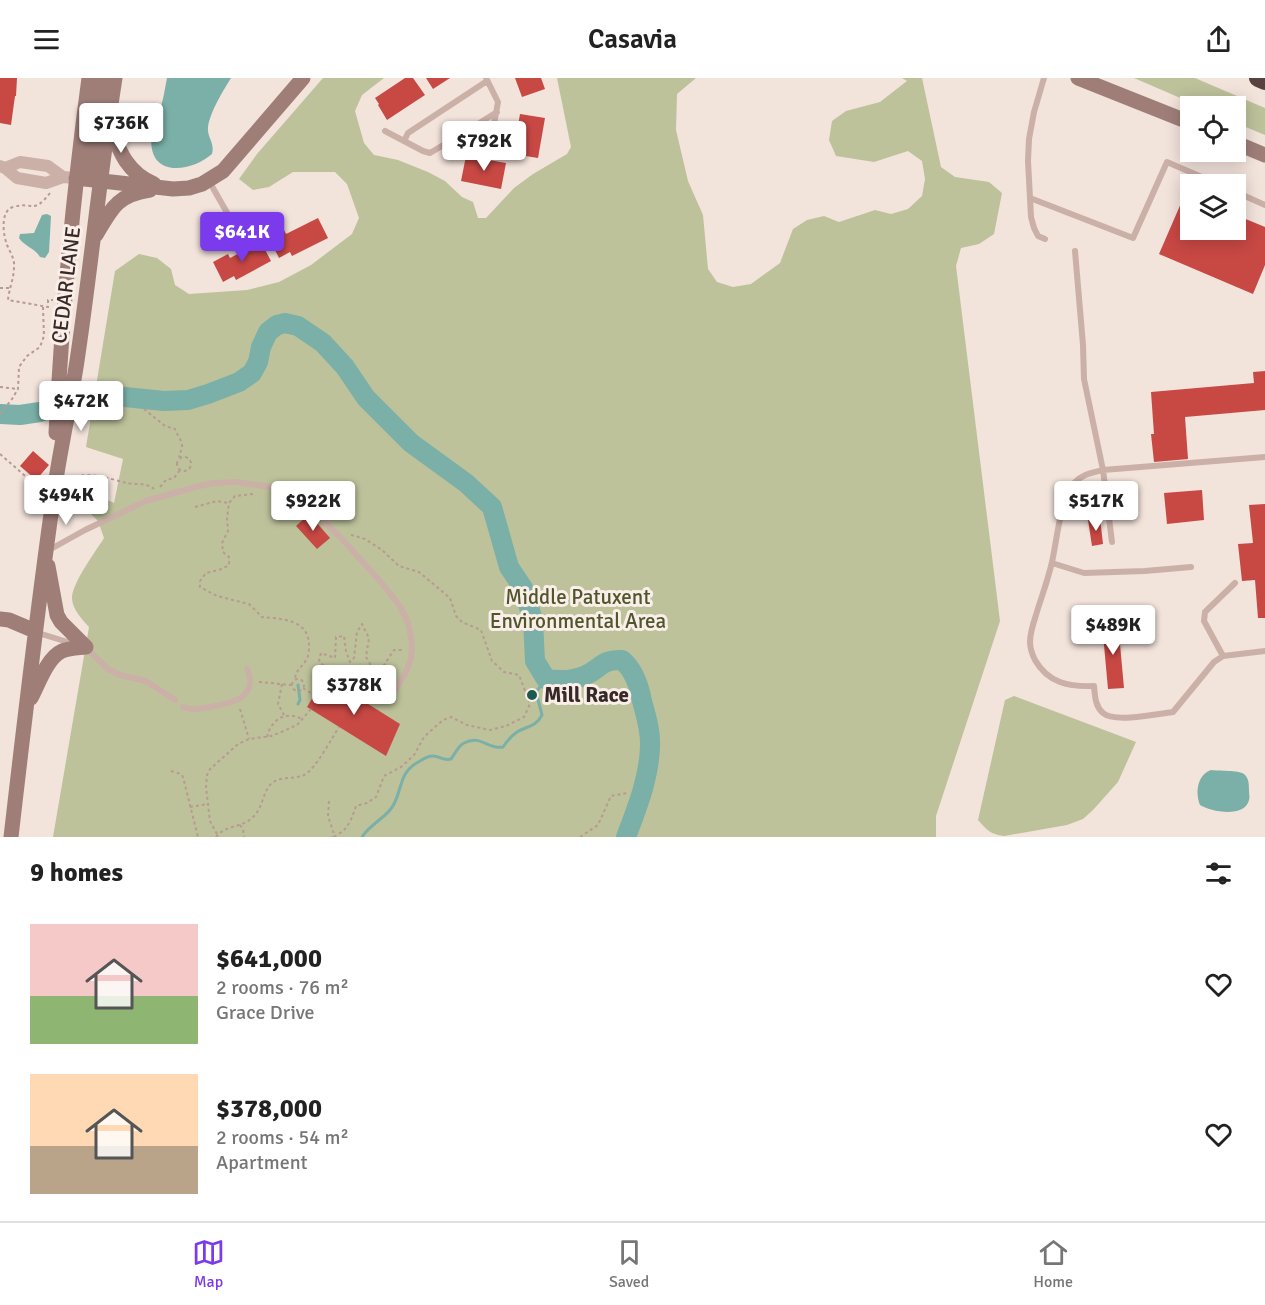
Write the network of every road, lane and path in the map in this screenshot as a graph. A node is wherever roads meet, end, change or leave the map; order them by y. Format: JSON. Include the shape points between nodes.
{"nodes":[{"id":1,"x":89,"y":78,"type":"edge"},
{"id":2,"x":100,"y":78,"type":"edge"},
{"id":3,"x":116,"y":78,"type":"edge"},
{"id":4,"x":303,"y":78,"type":"edge"},
{"id":5,"x":1044,"y":78,"type":"edge"},
{"id":6,"x":1078,"y":78,"type":"edge"},
{"id":7,"x":1258,"y":78,"type":"edge"},
{"id":8,"x":487,"y":80,"type":"edge"},
{"id":9,"x":1265,"y":81,"type":"edge"},
{"id":10,"x":497,"y":112,"type":"junction"},
{"id":11,"x":1180,"y":119,"type":"edge"},
{"id":12,"x":108,"y":123,"type":"junction"},
{"id":13,"x":470,"y":129,"type":"junction"},
{"id":14,"x":385,"y":131,"type":"dead end"},
{"id":15,"x":404,"y":141,"type":"junction"},
{"id":16,"x":1246,"y":147,"type":"edge"},
{"id":17,"x":1265,"y":155,"type":"edge"},
{"id":18,"x":3,"y":167,"type":"edge"},
{"id":19,"x":1195,"y":174,"type":"edge"},
{"id":20,"x":82,"y":179,"type":"junction"},
{"id":21,"x":209,"y":180,"type":"junction"},
{"id":22,"x":162,"y":188,"type":"junction"},
{"id":23,"x":1246,"y":196,"type":"edge"},
{"id":24,"x":1030,"y":198,"type":"junction"},
{"id":25,"x":1265,"y":205,"type":"edge"},
{"id":26,"x":234,"y":225,"type":"dead end"},
{"id":27,"x":1044,"y":239,"type":"dead end"},
{"id":28,"x":92,"y":242,"type":"junction"},
{"id":29,"x":1075,"y":251,"type":"dead end"},
{"id":30,"x":0,"y":288,"type":"edge"},
{"id":31,"x":9,"y":288,"type":"junction"},
{"id":32,"x":0,"y":387,"type":"edge"},
{"id":33,"x":18,"y":389,"type":"junction"},
{"id":34,"x":144,"y":409,"type":"dead end"},
{"id":35,"x":0,"y":414,"type":"edge"},
{"id":36,"x":0,"y":454,"type":"edge"},
{"id":37,"x":1265,"y":457,"type":"edge"},
{"id":38,"x":180,"y":458,"type":"junction"},
{"id":39,"x":180,"y":470,"type":"junction"},
{"id":40,"x":1103,"y":470,"type":"junction"},
{"id":41,"x":66,"y":481,"type":"dead end"},
{"id":42,"x":273,"y":487,"type":"junction"},
{"id":43,"x":51,"y":491,"type":"junction"},
{"id":44,"x":229,"y":503,"type":"junction"},
{"id":45,"x":195,"y":507,"type":"dead end"},
{"id":46,"x":336,"y":533,"type":"junction"},
{"id":47,"x":1112,"y":542,"type":"dead end"},
{"id":48,"x":46,"y":551,"type":"junction"},
{"id":49,"x":1052,"y":563,"type":"junction"},
{"id":50,"x":1191,"y":567,"type":"dead end"},
{"id":51,"x":1235,"y":583,"type":"dead end"},
{"id":52,"x":0,"y":619,"type":"edge"},
{"id":53,"x":35,"y":631,"type":"junction"},
{"id":54,"x":86,"y":647,"type":"junction"},
{"id":55,"x":411,"y":650,"type":"junction"},
{"id":56,"x":1265,"y":651,"type":"edge"},
{"id":57,"x":1223,"y":656,"type":"junction"},
{"id":58,"x":247,"y":669,"type":"dead end"},
{"id":59,"x":295,"y":680,"type":"junction"},
{"id":60,"x":250,"y":682,"type":"junction"},
{"id":61,"x":323,"y":682,"type":"dead end"},
{"id":62,"x":282,"y":684,"type":"junction"},
{"id":63,"x":292,"y":685,"type":"junction"},
{"id":64,"x":303,"y":688,"type":"junction"},
{"id":65,"x":314,"y":695,"type":"dead end"},
{"id":66,"x":392,"y":695,"type":"dead end"},
{"id":67,"x":175,"y":700,"type":"dead end"},
{"id":68,"x":27,"y":706,"type":"junction"},
{"id":69,"x":183,"y":706,"type":"dead end"},
{"id":70,"x":240,"y":709,"type":"dead end"},
{"id":71,"x":311,"y":709,"type":"dead end"},
{"id":72,"x":284,"y":716,"type":"junction"},
{"id":73,"x":302,"y":718,"type":"junction"},
{"id":74,"x":339,"y":727,"type":"dead end"},
{"id":75,"x":267,"y":737,"type":"junction"},
{"id":76,"x":249,"y":739,"type":"junction"},
{"id":77,"x":171,"y":771,"type":"dead end"},
{"id":78,"x":627,"y":793,"type":"dead end"},
{"id":79,"x":329,"y":801,"type":"dead end"},
{"id":80,"x":208,"y":804,"type":"junction"},
{"id":81,"x":190,"y":807,"type":"junction"},
{"id":82,"x":240,"y":825,"type":"junction"},
{"id":83,"x":216,"y":836,"type":"edge"},
{"id":84,"x":11,"y":837,"type":"edge"},
{"id":85,"x":198,"y":837,"type":"edge"},
{"id":86,"x":244,"y":837,"type":"edge"},
{"id":87,"x":334,"y":837,"type":"edge"},
{"id":88,"x":580,"y":837,"type":"edge"}],
"edges":[{"from":1,"to":20,"type":"main road","name":"CEDAR LANE"},
{"from":2,"to":20,"type":"main road"},
{"from":3,"to":12,"type":"main road","name":"CEDAR LANE"},
{"from":4,"to":21,"type":"main road","via":[[223,171]]},
{"from":5,"to":24,"type":"lane","via":[[1029,139]]},
{"from":6,"to":11,"type":"main road"},
{"from":7,"to":9,"type":"highway"},
{"from":8,"to":10,"type":"lane","via":[[498,102]]},
{"from":8,"to":15,"type":"lane","via":[[408,133]]},
{"from":10,"to":13,"type":"lane"},
{"from":10,"to":13,"type":"lane","via":[[492,135]]},
{"from":12,"to":20,"type":"main road","name":"CEDAR LANE"},
{"from":12,"to":22,"type":"main road","via":[[129,167]]},
{"from":13,"to":15,"type":"lane","via":[[430,153]]},
{"from":14,"to":15,"type":"lane"},
{"from":16,"to":17,"type":"main road"},
{"from":18,"to":20,"type":"street","via":[[20,162],[48,166]]},
{"from":19,"to":24,"type":"lane","via":[[1167,162],[1132,238]]},
{"from":20,"to":22,"type":"main road"},
{"from":20,"to":28,"type":"main road","name":"CEDAR LANE"},
{"from":20,"to":31,"type":"path","via":[[39,206],[6,211],[6,243],[14,267]]},
{"from":20,"to":43,"type":"main road","name":"CEDAR LANE","via":[[64,300]]},
{"from":21,"to":22,"type":"main road","via":[[189,188]]},
{"from":21,"to":26,"type":"lane"},
{"from":22,"to":28,"type":"main road","via":[[129,195],[120,201]]},
{"from":23,"to":25,"type":"lane"},
{"from":24,"to":27,"type":"lane","via":[[1034,228]]},
{"from":28,"to":43,"type":"main road","name":"CEDAR LANE","via":[[77,362]]},
{"from":29,"to":40,"type":"lane","via":[[1084,378]]},
{"from":30,"to":31,"type":"path"},
{"from":31,"to":33,"type":"path","via":[[8,300],[43,307],[44,336],[40,347],[19,367]]},
{"from":32,"to":33,"type":"path"},
{"from":33,"to":35,"type":"path"},
{"from":34,"to":38,"type":"path","via":[[175,429],[181,442]]},
{"from":36,"to":43,"type":"path","via":[[39,488]]},
{"from":37,"to":40,"type":"lane"},
{"from":38,"to":39,"type":"path"},
{"from":38,"to":39,"type":"path","via":[[189,459],[191,466],[187,471]]},
{"from":39,"to":41,"type":"path","via":[[156,491],[149,485],[102,476],[75,476]]},
{"from":40,"to":47,"type":"lane"},
{"from":40,"to":49,"type":"lane","via":[[1078,479],[1069,491]]},
{"from":42,"to":44,"type":"path","via":[[274,495],[235,496]]},
{"from":42,"to":46,"type":"lane","via":[[298,496]]},
{"from":42,"to":48,"type":"lane","via":[[236,482],[199,486],[146,501]]},
{"from":43,"to":48,"type":"main road","name":"CEDAR LANE"},
{"from":44,"to":45,"type":"path","via":[[217,501]]},
{"from":44,"to":59,"type":"path","via":[[228,531],[222,543],[229,565],[206,573],[200,587],[249,604],[262,617],[297,623],[309,638],[309,652]]},
{"from":46,"to":55,"type":"lane","via":[[399,605],[408,622]]},
{"from":46,"to":87,"type":"path","via":[[365,539],[399,566],[418,572],[450,598],[456,616],[481,630],[492,661],[504,672],[519,675],[530,704],[524,717],[490,730],[451,717],[443,720],[424,737],[414,755],[384,776],[376,797],[356,806],[350,822]]},
{"from":48,"to":53,"type":"main road","name":"CEDAR LANE"},
{"from":48,"to":54,"type":"main road","via":[[57,615]]},
{"from":49,"to":50,"type":"lane","via":[[1084,573]]},
{"from":49,"to":57,"type":"lane","via":[[1032,628],[1031,652],[1042,671],[1058,681],[1094,686],[1096,702],[1108,717],[1173,712]]},
{"from":51,"to":57,"type":"lane","via":[[1205,612],[1204,621]]},
{"from":52,"to":53,"type":"main road"},
{"from":53,"to":54,"type":"lane"},
{"from":53,"to":68,"type":"main road","name":"CEDAR LANE"},
{"from":54,"to":67,"type":"lane","via":[[108,669],[146,681]]},
{"from":54,"to":68,"type":"main road","via":[[55,655]]},
{"from":55,"to":61,"type":"path","via":[[394,650],[384,666],[372,668],[366,657],[369,638],[362,624],[350,662],[344,636],[336,637],[334,658],[321,653],[320,663],[330,671]]},
{"from":55,"to":66,"type":"lane","via":[[405,674]]},
{"from":56,"to":57,"type":"lane"},
{"from":58,"to":60,"type":"lane"},
{"from":59,"to":63,"type":"path"},
{"from":59,"to":64,"type":"path","via":[[302,681]]},
{"from":60,"to":62,"type":"path"},
{"from":60,"to":69,"type":"lane","via":[[238,699],[191,709]]},
{"from":62,"to":63,"type":"path"},
{"from":62,"to":72,"type":"path","via":[[278,704]]},
{"from":63,"to":64,"type":"path","via":[[296,691]]},
{"from":64,"to":65,"type":"path"},
{"from":68,"to":84,"type":"main road","name":"CEDAR LANE"},
{"from":70,"to":76,"type":"path"},
{"from":71,"to":73,"type":"path"},
{"from":72,"to":73,"type":"path"},
{"from":72,"to":75,"type":"path","via":[[272,724]]},
{"from":73,"to":75,"type":"path","via":[[297,725]]},
{"from":74,"to":82,"type":"path","via":[[312,770],[274,782],[257,813]]},
{"from":75,"to":76,"type":"path"},
{"from":76,"to":80,"type":"path","via":[[210,769],[206,782]]},
{"from":77,"to":81,"type":"path","via":[[183,777]]},
{"from":78,"to":88,"type":"path","via":[[611,796],[598,825]]},
{"from":79,"to":87,"type":"path","via":[[328,816]]},
{"from":80,"to":81,"type":"path"},
{"from":80,"to":83,"type":"path"},
{"from":81,"to":85,"type":"path"},
{"from":82,"to":83,"type":"path"},
{"from":82,"to":86,"type":"path"}]}
